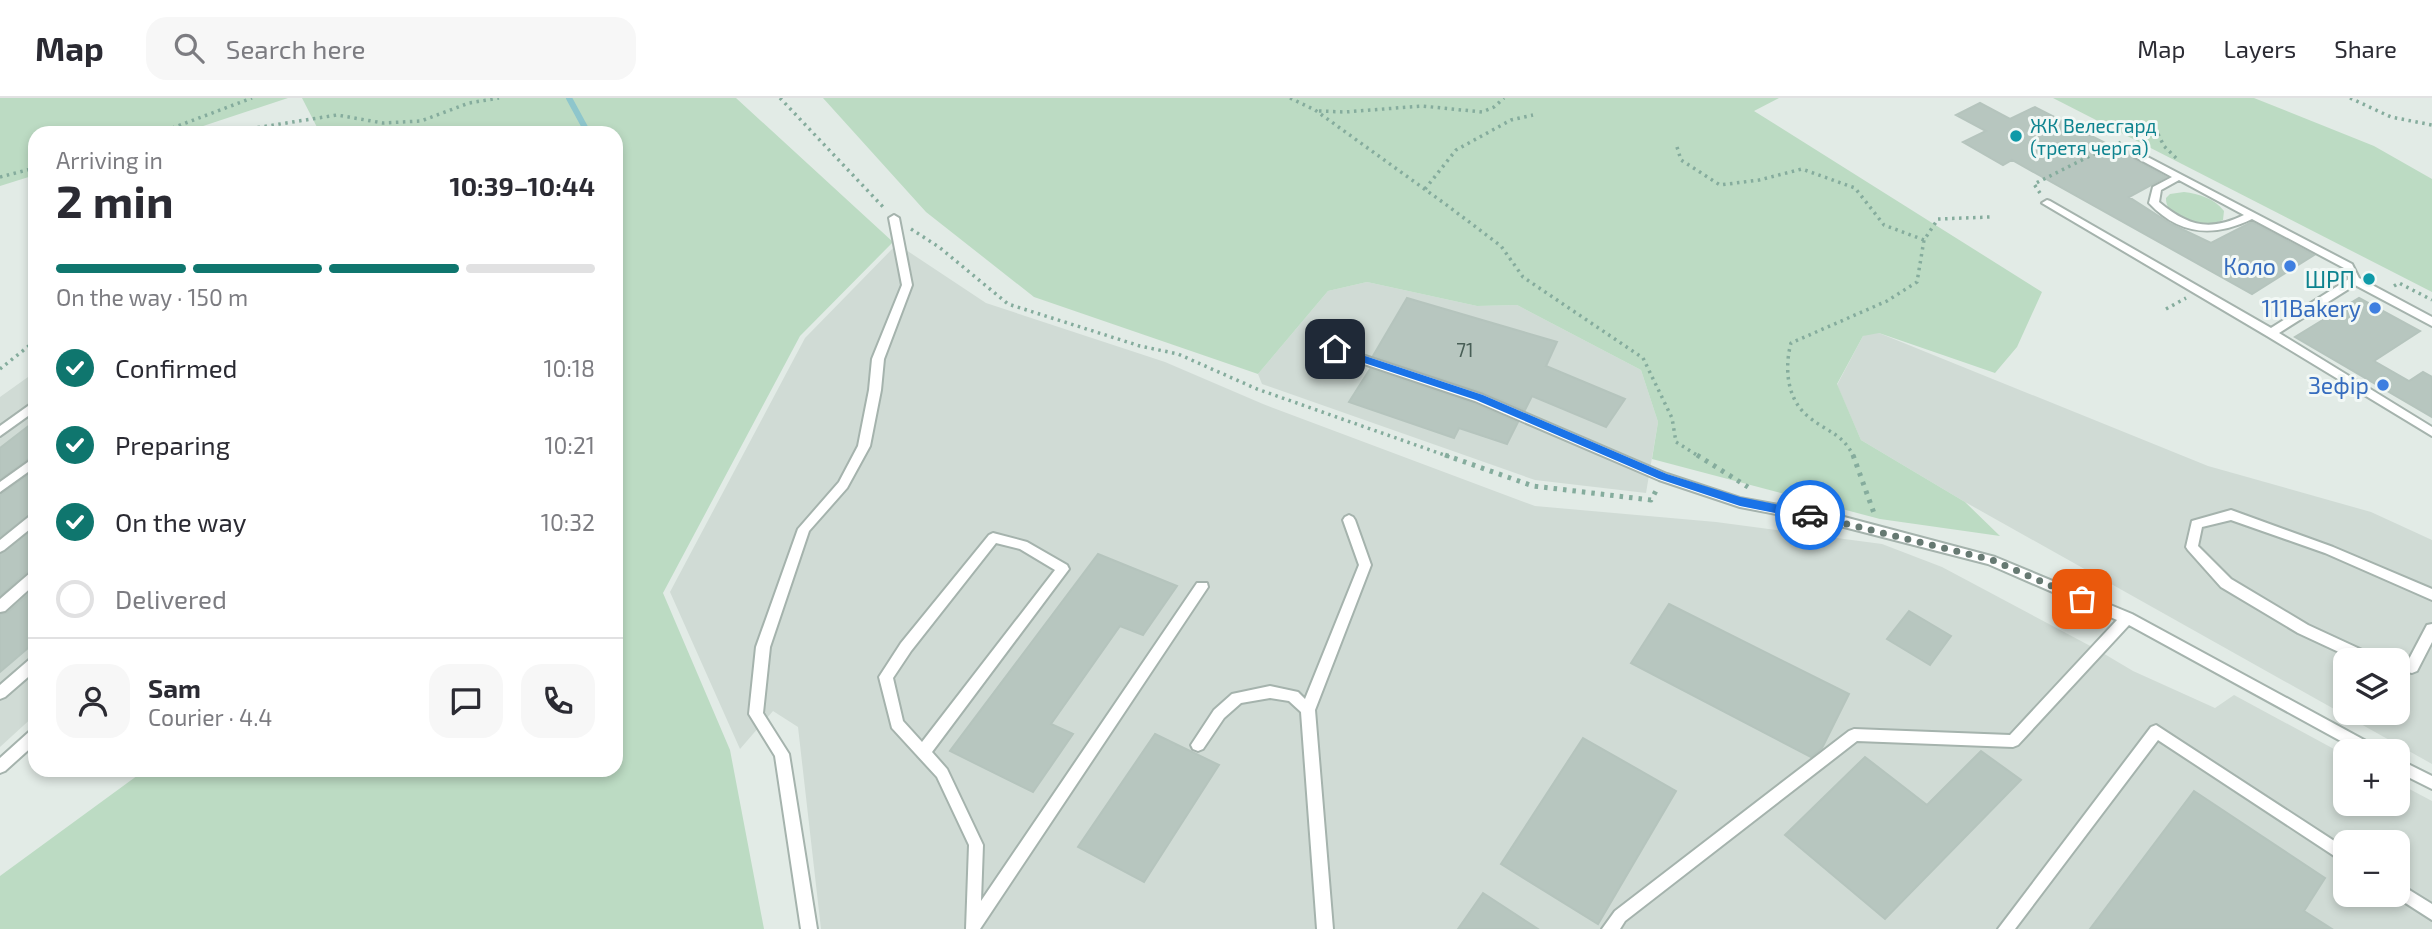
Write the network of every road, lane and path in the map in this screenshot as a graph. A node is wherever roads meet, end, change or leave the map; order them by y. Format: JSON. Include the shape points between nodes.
{"nodes":[{"id":1,"x":252,"y":98,"type":"edge"},
{"id":2,"x":499,"y":98,"type":"edge"},
{"id":3,"x":1290,"y":98,"type":"edge"},
{"id":4,"x":1504,"y":98,"type":"edge"},
{"id":5,"x":2350,"y":98,"type":"edge"},
{"id":6,"x":1315,"y":110,"type":"junction"},
{"id":7,"x":1533,"y":115,"type":"dead end"},
{"id":8,"x":2432,"y":125,"type":"edge"},
{"id":9,"x":178,"y":126,"type":"edge"},
{"id":10,"x":267,"y":126,"type":"edge"},
{"id":11,"x":1677,"y":147,"type":"dead end"},
{"id":12,"x":2138,"y":155,"type":"joint"},
{"id":13,"x":28,"y":170,"type":"edge"},
{"id":14,"x":0,"y":177,"type":"edge"},
{"id":15,"x":2178,"y":177,"type":"junction"},
{"id":16,"x":1425,"y":189,"type":"junction"},
{"id":17,"x":2047,"y":203,"type":"joint"},
{"id":18,"x":1990,"y":216,"type":"dead end"},
{"id":19,"x":2250,"y":216,"type":"junction"},
{"id":20,"x":894,"y":218,"type":"dead end"},
{"id":21,"x":1924,"y":240,"type":"junction"},
{"id":22,"x":2356,"y":280,"type":"junction"},
{"id":23,"x":1007,"y":304,"type":"dead end"},
{"id":24,"x":2432,"y":321,"type":"edge"},
{"id":25,"x":2271,"y":332,"type":"junction"},
{"id":26,"x":28,"y":347,"type":"edge"},
{"id":27,"x":1335,"y":349,"type":"dead end"},
{"id":28,"x":0,"y":369,"type":"edge"},
{"id":29,"x":28,"y":410,"type":"edge"},
{"id":30,"x":0,"y":432,"type":"edge"},
{"id":31,"x":2432,"y":432,"type":"edge"},
{"id":32,"x":28,"y":466,"type":"edge"},
{"id":33,"x":1663,"y":477,"type":"junction"},
{"id":34,"x":0,"y":488,"type":"edge"},
{"id":35,"x":1751,"y":490,"type":"dead end"},
{"id":36,"x":1349,"y":520,"type":"dead end"},
{"id":37,"x":28,"y":524,"type":"edge"},
{"id":38,"x":1876,"y":530,"type":"junction"},
{"id":39,"x":0,"y":547,"type":"edge"},
{"id":40,"x":28,"y":583,"type":"edge"},
{"id":41,"x":1202,"y":587,"type":"dead end"},
{"id":42,"x":2432,"y":595,"type":"edge"},
{"id":43,"x":0,"y":607,"type":"edge"},
{"id":44,"x":2127,"y":618,"type":"junction"},
{"id":45,"x":2432,"y":629,"type":"edge"},
{"id":46,"x":2344,"y":648,"type":"edge"},
{"id":47,"x":2410,"y":667,"type":"edge"},
{"id":48,"x":28,"y":670,"type":"edge"},
{"id":49,"x":0,"y":693,"type":"edge"},
{"id":50,"x":1308,"y":710,"type":"junction"},
{"id":51,"x":2350,"y":739,"type":"edge"},
{"id":52,"x":28,"y":741,"type":"edge"},
{"id":53,"x":1198,"y":745,"type":"dead end"},
{"id":54,"x":923,"y":752,"type":"junction"},
{"id":55,"x":0,"y":767,"type":"edge"},
{"id":56,"x":2410,"y":771,"type":"edge"},
{"id":57,"x":2432,"y":783,"type":"edge"},
{"id":58,"x":2333,"y":848,"type":"edge"},
{"id":59,"x":2410,"y":898,"type":"edge"},
{"id":60,"x":2432,"y":913,"type":"edge"},
{"id":61,"x":971,"y":928,"type":"edge"},
{"id":62,"x":809,"y":929,"type":"edge"},
{"id":63,"x":1325,"y":929,"type":"edge"},
{"id":64,"x":1610,"y":929,"type":"edge"},
{"id":65,"x":2006,"y":929,"type":"edge"}],
"edges":[{"from":1,"to":9,"type":"path"},
{"from":2,"to":10,"type":"path","via":[[469,103],[421,121],[383,123],[337,115]]},
{"from":3,"to":6,"type":"path"},
{"from":4,"to":6,"type":"path","via":[[1484,112],[1424,106],[1344,114]]},
{"from":5,"to":8,"type":"path","via":[[2391,117]]},
{"from":6,"to":16,"type":"path"},
{"from":7,"to":16,"type":"path","via":[[1511,120],[1456,150]]},
{"from":11,"to":21,"type":"path","via":[[1681,160],[1720,185],[1802,169],[1855,188],[1884,225]]},
{"from":12,"to":15,"type":"lane"},
{"from":12,"to":17,"type":"path","via":[[2118,142],[2034,184]]},
{"from":13,"to":14,"type":"path"},
{"from":15,"to":19,"type":"lane"},
{"from":15,"to":19,"type":"lane","via":[[2157,189],[2154,203],[2169,217],[2200,229],[2228,229]]},
{"from":16,"to":35,"type":"path","via":[[1501,246],[1523,278],[1643,358],[1672,418],[1676,442]]},
{"from":17,"to":25,"type":"lane"},
{"from":18,"to":21,"type":"path","via":[[1938,219]]},
{"from":19,"to":22,"type":"lane","via":[[2348,266]]},
{"from":20,"to":62,"type":"lane","via":[[907,285],[878,359],[864,446],[843,485],[804,529],[763,647],[756,714],[782,754]]},
{"from":21,"to":38,"type":"path","via":[[1917,282],[1887,301],[1791,343],[1786,358],[1788,384],[1805,414],[1845,441],[1874,504]]},
{"from":22,"to":24,"type":"lane"},
{"from":22,"to":25,"type":"lane"},
{"from":23,"to":33,"type":"path","via":[[1178,355],[1257,389],[1533,486],[1651,500]]},
{"from":25,"to":31,"type":"lane"},
{"from":26,"to":28,"type":"path"},
{"from":27,"to":33,"type":"lane","via":[[1479,398]]},
{"from":29,"to":30,"type":"lane"},
{"from":32,"to":34,"type":"lane"},
{"from":33,"to":38,"type":"lane","via":[[1740,502]]},
{"from":36,"to":50,"type":"lane","via":[[1365,565]]},
{"from":37,"to":39,"type":"lane"},
{"from":38,"to":44,"type":"lane","via":[[1992,560]]},
{"from":40,"to":43,"type":"lane"},
{"from":41,"to":61,"type":"lane"},
{"from":42,"to":46,"type":"lane","via":[[2329,550],[2231,515],[2196,524],[2192,547],[2226,583]]},
{"from":44,"to":51,"type":"lane"},
{"from":44,"to":64,"type":"lane","via":[[2012,741],[1854,735],[1620,916]]},
{"from":45,"to":47,"type":"lane"},
{"from":48,"to":49,"type":"lane"},
{"from":50,"to":53,"type":"lane","via":[[1293,696],[1270,692],[1237,698],[1219,714]]},
{"from":50,"to":63,"type":"lane"},
{"from":52,"to":55,"type":"lane"},
{"from":54,"to":54,"type":"lane","via":[[897,724],[886,677],[906,647],[993,538],[1023,545],[1063,569]]},
{"from":54,"to":61,"type":"lane","via":[[942,774],[976,845]]},
{"from":56,"to":57,"type":"lane"},
{"from":58,"to":65,"type":"lane","via":[[2156,731]]},
{"from":59,"to":60,"type":"lane"}]}
